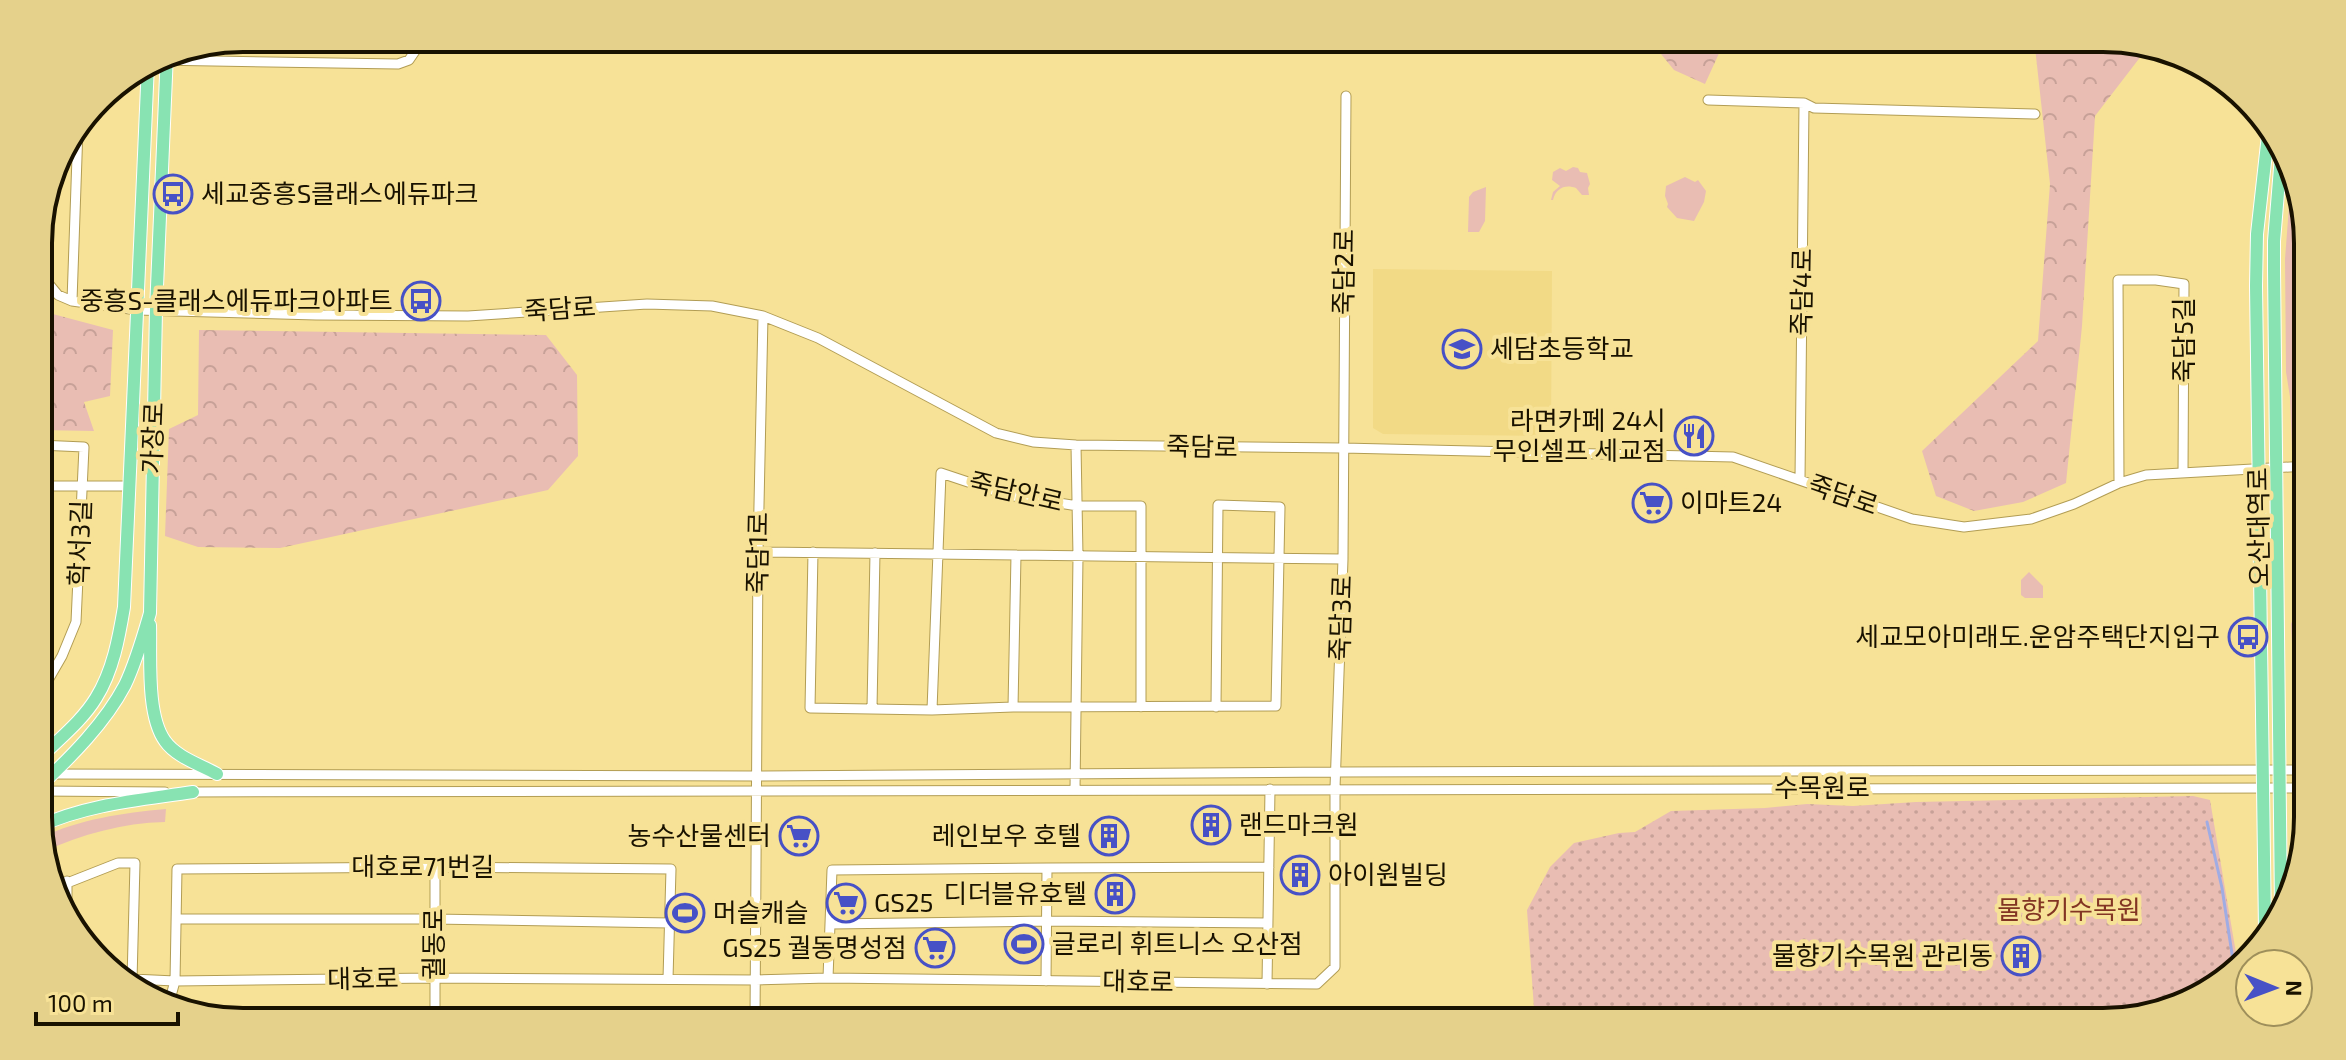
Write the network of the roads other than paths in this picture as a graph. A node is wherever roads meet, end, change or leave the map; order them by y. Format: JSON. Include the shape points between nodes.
{"nodes":[{"id":1,"x":414,"y":52,"type":"edge"},
{"id":2,"x":199,"y":58,"type":"edge"},
{"id":3,"x":163,"y":70,"type":"edge"},
{"id":4,"x":147,"y":78,"type":"edge"},
{"id":5,"x":1346,"y":96,"type":"dead end"},
{"id":6,"x":1708,"y":100,"type":"dead end"},
{"id":7,"x":1804,"y":103,"type":"junction"},
{"id":8,"x":2035,"y":114,"type":"dead end"},
{"id":9,"x":2267,"y":146,"type":"edge"},
{"id":10,"x":77,"y":149,"type":"edge"},
{"id":11,"x":2280,"y":172,"type":"edge"},
{"id":12,"x":52,"y":288,"type":"edge"},
{"id":13,"x":72,"y":301,"type":"junction"},
{"id":14,"x":137,"y":310,"type":"junction"},
{"id":15,"x":156,"y":310,"type":"junction"},
{"id":16,"x":763,"y":316,"type":"junction"},
{"id":17,"x":1076,"y":445,"type":"junction"},
{"id":18,"x":52,"y":446,"type":"edge"},
{"id":19,"x":1343,"y":448,"type":"junction"},
{"id":20,"x":2294,"y":466,"type":"edge"},
{"id":21,"x":2277,"y":467,"type":"junction"},
{"id":22,"x":2259,"y":468,"type":"junction"},
{"id":23,"x":2183,"y":473,"type":"junction"},
{"id":24,"x":1800,"y":480,"type":"junction"},
{"id":25,"x":2119,"y":483,"type":"junction"},
{"id":26,"x":82,"y":485,"type":"junction"},
{"id":27,"x":52,"y":486,"type":"edge"},
{"id":28,"x":129,"y":486,"type":"junction"},
{"id":29,"x":1078,"y":506,"type":"junction"},
{"id":30,"x":758,"y":552,"type":"junction"},
{"id":31,"x":813,"y":552,"type":"junction"},
{"id":32,"x":875,"y":553,"type":"junction"},
{"id":33,"x":936,"y":554,"type":"junction"},
{"id":34,"x":1016,"y":555,"type":"junction"},
{"id":35,"x":1078,"y":556,"type":"junction"},
{"id":36,"x":1143,"y":557,"type":"junction"},
{"id":37,"x":1217,"y":558,"type":"junction"},
{"id":38,"x":1279,"y":558,"type":"junction"},
{"id":39,"x":1343,"y":559,"type":"junction"},
{"id":40,"x":150,"y":613,"type":"junction"},
{"id":41,"x":52,"y":673,"type":"edge"},
{"id":42,"x":1013,"y":707,"type":"junction"},
{"id":43,"x":1141,"y":707,"type":"junction"},
{"id":44,"x":1216,"y":707,"type":"junction"},
{"id":45,"x":872,"y":708,"type":"junction"},
{"id":46,"x":1077,"y":708,"type":"junction"},
{"id":47,"x":932,"y":710,"type":"junction"},
{"id":48,"x":52,"y":746,"type":"edge"},
{"id":49,"x":52,"y":768,"type":"edge"},
{"id":50,"x":2262,"y":770,"type":"junction"},
{"id":51,"x":2279,"y":770,"type":"junction"},
{"id":52,"x":2294,"y":770,"type":"edge"},
{"id":53,"x":1336,"y":772,"type":"junction"},
{"id":54,"x":52,"y":774,"type":"edge"},
{"id":55,"x":217,"y":774,"type":"junction"},
{"id":56,"x":1075,"y":774,"type":"junction"},
{"id":57,"x":757,"y":776,"type":"junction"},
{"id":58,"x":1335,"y":788,"type":"junction"},
{"id":59,"x":2262,"y":788,"type":"junction"},
{"id":60,"x":2279,"y":788,"type":"junction"},
{"id":61,"x":2294,"y":788,"type":"edge"},
{"id":62,"x":1270,"y":789,"type":"junction"},
{"id":63,"x":52,"y":790,"type":"edge"},
{"id":64,"x":1075,"y":790,"type":"junction"},
{"id":65,"x":757,"y":791,"type":"junction"},
{"id":66,"x":193,"y":792,"type":"junction"},
{"id":67,"x":52,"y":820,"type":"edge"},
{"id":68,"x":435,"y":867,"type":"junction"},
{"id":69,"x":1269,"y":867,"type":"junction"},
{"id":70,"x":1047,"y":868,"type":"junction"},
{"id":71,"x":65,"y":883,"type":"edge"},
{"id":72,"x":2281,"y":885,"type":"edge"},
{"id":73,"x":2265,"y":917,"type":"edge"},
{"id":74,"x":177,"y":919,"type":"junction"},
{"id":75,"x":433,"y":919,"type":"junction"},
{"id":76,"x":1045,"y":921,"type":"junction"},
{"id":77,"x":670,"y":923,"type":"junction"},
{"id":78,"x":1268,"y":923,"type":"junction"},
{"id":79,"x":831,"y":924,"type":"junction"},
{"id":80,"x":132,"y":971,"type":"edge"},
{"id":81,"x":434,"y":978,"type":"junction"},
{"id":82,"x":828,"y":978,"type":"junction"},
{"id":83,"x":668,"y":979,"type":"junction"},
{"id":84,"x":145,"y":980,"type":"edge"},
{"id":85,"x":756,"y":980,"type":"junction"},
{"id":86,"x":175,"y":981,"type":"junction"},
{"id":87,"x":1046,"y":981,"type":"junction"},
{"id":88,"x":1267,"y":984,"type":"junction"},
{"id":89,"x":172,"y":994,"type":"edge"},
{"id":90,"x":435,"y":1008,"type":"edge"},
{"id":91,"x":755,"y":1008,"type":"edge"}],
"edges":[{"from":1,"to":2,"type":"street","via":[[398,64]]},
{"from":3,"to":15,"type":"main road","name":"가장로"},
{"from":4,"to":14,"type":"main road","name":"가장로"},
{"from":5,"to":19,"type":"street","name":"죽담2로"},
{"from":6,"to":7,"type":"street"},
{"from":7,"to":8,"type":"street","via":[[1814,108]]},
{"from":7,"to":24,"type":"street","name":"죽담4로"},
{"from":9,"to":22,"type":"main road","name":"오산대역로","via":[[2257,234]]},
{"from":10,"to":13,"type":"street"},
{"from":11,"to":21,"type":"main road","name":"오산대역로","via":[[2274,241]]},
{"from":12,"to":13,"type":"street"},
{"from":13,"to":14,"type":"street","name":"죽담로"},
{"from":14,"to":15,"type":"street","name":"죽담로"},
{"from":14,"to":28,"type":"main road","name":"가장로"},
{"from":15,"to":16,"type":"street","name":"죽담로","via":[[468,316],[647,304],[712,306]]},
{"from":15,"to":40,"type":"main road","name":"가장로"},
{"from":16,"to":17,"type":"street","name":"죽담로","via":[[818,338],[996,433]]},
{"from":16,"to":30,"type":"street","name":"죽담1로"},
{"from":17,"to":19,"type":"street","name":"죽담로"},
{"from":17,"to":29,"type":"street","name":"죽담안로"},
{"from":18,"to":26,"type":"street","name":"학서3길","via":[[84,447]]},
{"from":19,"to":24,"type":"street","name":"죽담로","via":[[1733,457]]},
{"from":19,"to":39,"type":"street","name":"죽담3로"},
{"from":20,"to":21,"type":"street","name":"죽담로"},
{"from":21,"to":22,"type":"street","name":"죽담로"},
{"from":21,"to":51,"type":"main road","name":"오산대역로"},
{"from":22,"to":23,"type":"street","name":"죽담로"},
{"from":22,"to":50,"type":"main road","name":"오산대역로"},
{"from":23,"to":25,"type":"street","name":"죽담로"},
{"from":23,"to":25,"type":"street","name":"죽담5길","via":[[2184,284],[2118,280]]},
{"from":24,"to":25,"type":"street","name":"죽담로","via":[[1912,519],[1964,527],[2031,519]]},
{"from":26,"to":27,"type":"street"},
{"from":26,"to":28,"type":"street"},
{"from":26,"to":41,"type":"street","name":"학서3길","via":[[76,622]]},
{"from":28,"to":48,"type":"main road","name":"가장로","via":[[119,641],[97,696]]},
{"from":29,"to":33,"type":"street","name":"죽담안로","via":[[1007,495],[941,473]]},
{"from":29,"to":35,"type":"street","name":"죽담안로"},
{"from":29,"to":36,"type":"street","name":"죽담안로","via":[[1141,506]]},
{"from":30,"to":31,"type":"street","name":"죽담안로"},
{"from":30,"to":57,"type":"street","name":"죽담1로"},
{"from":31,"to":32,"type":"street","name":"죽담안로"},
{"from":31,"to":45,"type":"street","via":[[810,708]]},
{"from":32,"to":33,"type":"street","name":"죽담안로"},
{"from":32,"to":45,"type":"street"},
{"from":33,"to":34,"type":"street","name":"죽담안로"},
{"from":33,"to":47,"type":"street","name":"죽담안로"},
{"from":34,"to":35,"type":"street","name":"죽담안로"},
{"from":34,"to":42,"type":"street"},
{"from":35,"to":36,"type":"street","name":"죽담안로"},
{"from":35,"to":46,"type":"street","name":"죽담안로"},
{"from":36,"to":37,"type":"street","name":"죽담안로"},
{"from":36,"to":43,"type":"street","name":"죽담안로"},
{"from":37,"to":38,"type":"street","name":"죽담안로"},
{"from":37,"to":38,"type":"street","via":[[1218,505],[1280,507]]},
{"from":37,"to":44,"type":"street"},
{"from":38,"to":39,"type":"street","name":"죽담안로"},
{"from":38,"to":44,"type":"street","via":[[1276,706]]},
{"from":39,"to":53,"type":"street","name":"죽담3로"},
{"from":40,"to":49,"type":"main road","name":"가장로","via":[[129,674],[105,717]]},
{"from":40,"to":55,"type":"main road","via":[[158,727],[176,751]]},
{"from":42,"to":46,"type":"street"},
{"from":42,"to":47,"type":"street"},
{"from":43,"to":44,"type":"street"},
{"from":43,"to":46,"type":"street"},
{"from":45,"to":47,"type":"street"},
{"from":46,"to":56,"type":"street","name":"죽담안로"},
{"from":50,"to":51,"type":"street","name":"수목원로"},
{"from":50,"to":53,"type":"street","name":"수목원로"},
{"from":50,"to":59,"type":"main road","name":"오산대역로"},
{"from":51,"to":52,"type":"street","name":"수목원로"},
{"from":51,"to":60,"type":"main road","name":"오산대역로"},
{"from":53,"to":56,"type":"street","name":"수목원로"},
{"from":53,"to":58,"type":"street","name":"죽담3로"},
{"from":54,"to":55,"type":"street","name":"수목원로"},
{"from":55,"to":57,"type":"street","name":"수목원로"},
{"from":56,"to":57,"type":"street","name":"수목원로"},
{"from":56,"to":64,"type":"street","name":"죽담안로"},
{"from":57,"to":65,"type":"street","name":"죽담1로"},
{"from":58,"to":59,"type":"street","name":"수목원로"},
{"from":58,"to":62,"type":"street","name":"수목원로"},
{"from":58,"to":88,"type":"street","name":"대호로","via":[[1335,967],[1317,984]]},
{"from":59,"to":60,"type":"street","name":"수목원로"},
{"from":59,"to":73,"type":"main road","name":"오산대역로"},
{"from":60,"to":61,"type":"street","name":"수목원로"},
{"from":60,"to":72,"type":"main road","name":"오산대역로"},
{"from":62,"to":64,"type":"street","name":"수목원로"},
{"from":62,"to":69,"type":"street"},
{"from":63,"to":66,"type":"street","name":"수목원로"},
{"from":64,"to":65,"type":"street","name":"수목원로"},
{"from":65,"to":66,"type":"street","name":"수목원로"},
{"from":65,"to":85,"type":"street","name":"죽담1로"},
{"from":66,"to":67,"type":"main road","via":[[96,807]]},
{"from":68,"to":74,"type":"street","name":"대호로71번길","via":[[177,869]]},
{"from":68,"to":75,"type":"street","name":"궐동로"},
{"from":68,"to":77,"type":"street","name":"대호로71번길","via":[[671,869]]},
{"from":69,"to":70,"type":"street"},
{"from":69,"to":78,"type":"street"},
{"from":70,"to":76,"type":"street"},
{"from":70,"to":79,"type":"street","via":[[832,870]]},
{"from":71,"to":80,"type":"street","via":[[118,863],[135,863]]},
{"from":74,"to":75,"type":"street"},
{"from":74,"to":86,"type":"street","name":"대호로71번길"},
{"from":75,"to":77,"type":"street"},
{"from":75,"to":81,"type":"street","name":"궐동로"},
{"from":76,"to":78,"type":"street"},
{"from":76,"to":79,"type":"street"},
{"from":76,"to":87,"type":"street"},
{"from":77,"to":83,"type":"street","name":"대호로71번길"},
{"from":78,"to":88,"type":"street"},
{"from":79,"to":82,"type":"street"},
{"from":81,"to":83,"type":"street","name":"대호로"},
{"from":81,"to":86,"type":"street","name":"대호로"},
{"from":81,"to":90,"type":"street","name":"궐동로"},
{"from":82,"to":85,"type":"street","name":"대호로"},
{"from":82,"to":87,"type":"street","name":"대호로"},
{"from":83,"to":85,"type":"street","name":"대호로"},
{"from":84,"to":86,"type":"street","name":"대호로"},
{"from":85,"to":91,"type":"street","name":"죽담1로"},
{"from":86,"to":89,"type":"street"},
{"from":87,"to":88,"type":"street","name":"대호로"}]}
